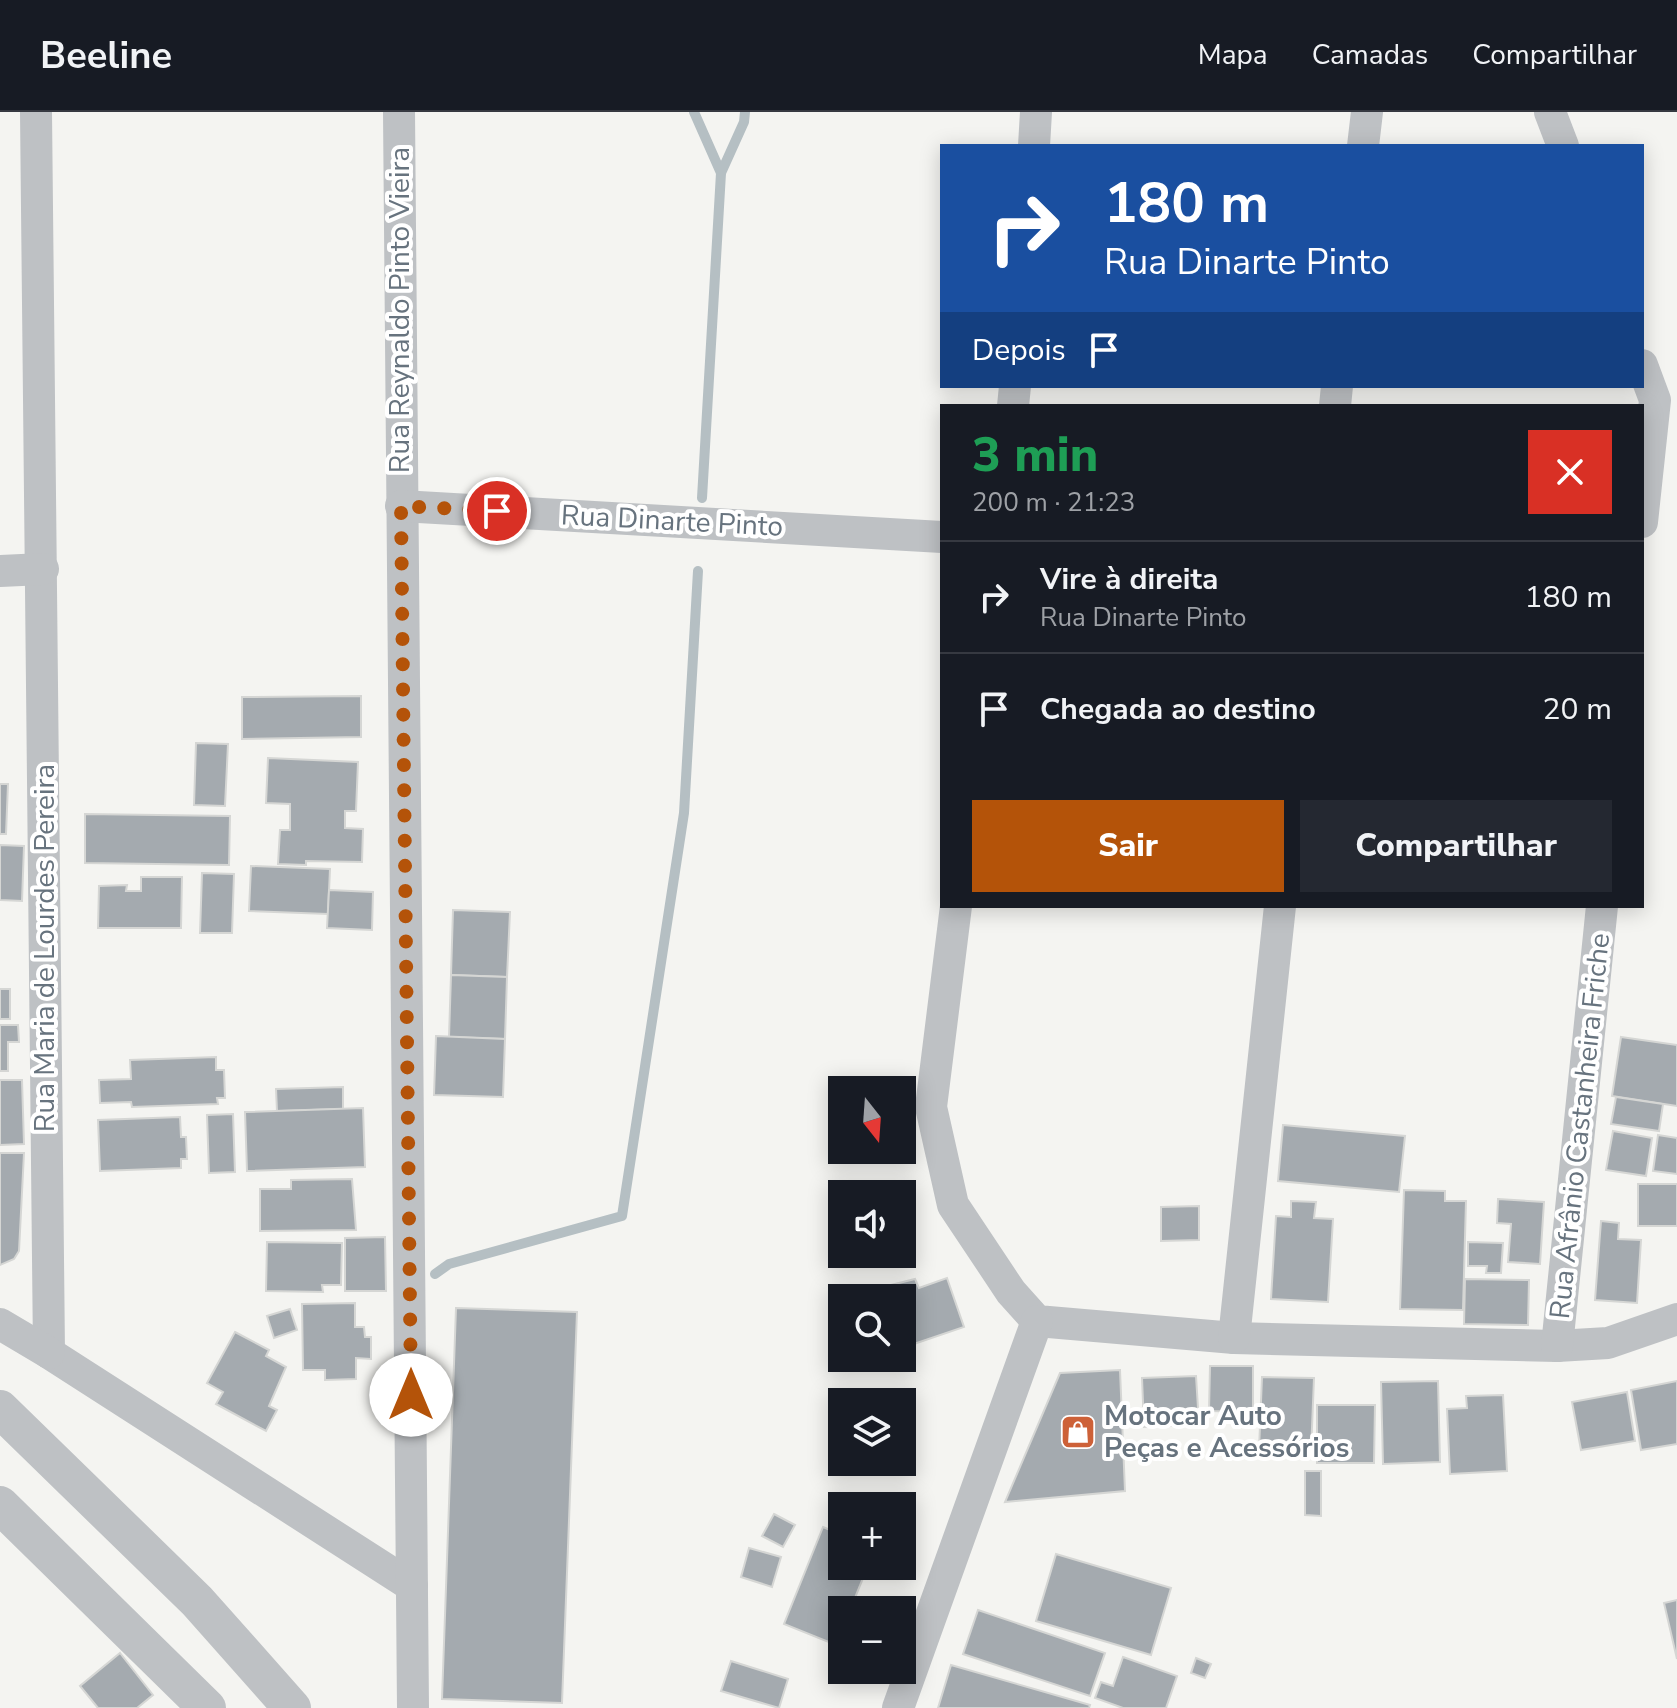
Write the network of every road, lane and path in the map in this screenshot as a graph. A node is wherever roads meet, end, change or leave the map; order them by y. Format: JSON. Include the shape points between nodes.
{"nodes":[{"id":1,"x":36,"y":112,"type":"edge"},
{"id":2,"x":399,"y":112,"type":"edge"},
{"id":3,"x":1036,"y":112,"type":"edge"},
{"id":4,"x":1367,"y":112,"type":"edge"},
{"id":5,"x":1550,"y":112,"type":"edge"},
{"id":6,"x":1034,"y":144,"type":"edge"},
{"id":7,"x":1363,"y":144,"type":"edge"},
{"id":8,"x":1562,"y":144,"type":"edge"},
{"id":9,"x":1644,"y":370,"type":"edge"},
{"id":10,"x":1644,"y":503,"type":"edge"},
{"id":11,"x":401,"y":506,"type":"junction"},
{"id":12,"x":940,"y":537,"type":"edge"},
{"id":13,"x":43,"y":569,"type":"junction"},
{"id":14,"x":0,"y":571,"type":"edge"},
{"id":15,"x":956,"y":908,"type":"edge"},
{"id":16,"x":1280,"y":908,"type":"edge"},
{"id":17,"x":1602,"y":908,"type":"edge"},
{"id":18,"x":1677,"y":1319,"type":"edge"},
{"id":19,"x":1037,"y":1321,"type":"junction"},
{"id":20,"x":0,"y":1324,"type":"edge"},
{"id":21,"x":1234,"y":1338,"type":"junction"},
{"id":22,"x":1557,"y":1346,"type":"junction"},
{"id":23,"x":49,"y":1353,"type":"junction"},
{"id":24,"x":0,"y":1409,"type":"edge"},
{"id":25,"x":0,"y":1505,"type":"edge"},
{"id":26,"x":412,"y":1586,"type":"junction"},
{"id":27,"x":207,"y":1708,"type":"edge"},
{"id":28,"x":292,"y":1708,"type":"edge"},
{"id":29,"x":413,"y":1708,"type":"edge"},
{"id":30,"x":898,"y":1708,"type":"edge"}],
"edges":[{"from":1,"to":13,"type":"street","name":"Rua Maria de Lourdes Pereira"},
{"from":2,"to":11,"type":"street","name":"Rua Reynaldo Pinto Vieira"},
{"from":3,"to":6,"type":"street"},
{"from":4,"to":7,"type":"street"},
{"from":5,"to":8,"type":"street"},
{"from":9,"to":10,"type":"street","via":[[1655,400]]},
{"from":11,"to":12,"type":"street","name":"Rua Dinarte Pinto"},
{"from":11,"to":26,"type":"street","name":"Rua Reynaldo Pinto Vieira"},
{"from":13,"to":14,"type":"street"},
{"from":13,"to":23,"type":"street","name":"Rua Maria de Lourdes Pereira"},
{"from":15,"to":19,"type":"street","via":[[931,1107],[953,1205],[1011,1292]]},
{"from":16,"to":21,"type":"street"},
{"from":17,"to":22,"type":"street","name":"Rua Afrânio Castanheira Friche"},
{"from":18,"to":22,"type":"street","via":[[1608,1343]]},
{"from":19,"to":21,"type":"street"},
{"from":19,"to":30,"type":"street"},
{"from":20,"to":23,"type":"street"},
{"from":21,"to":22,"type":"street"},
{"from":23,"to":26,"type":"street"},
{"from":24,"to":28,"type":"street","via":[[197,1601]]},
{"from":25,"to":27,"type":"street"},
{"from":26,"to":29,"type":"street","name":"Rua Reynaldo Pinto Vieira"}]}
